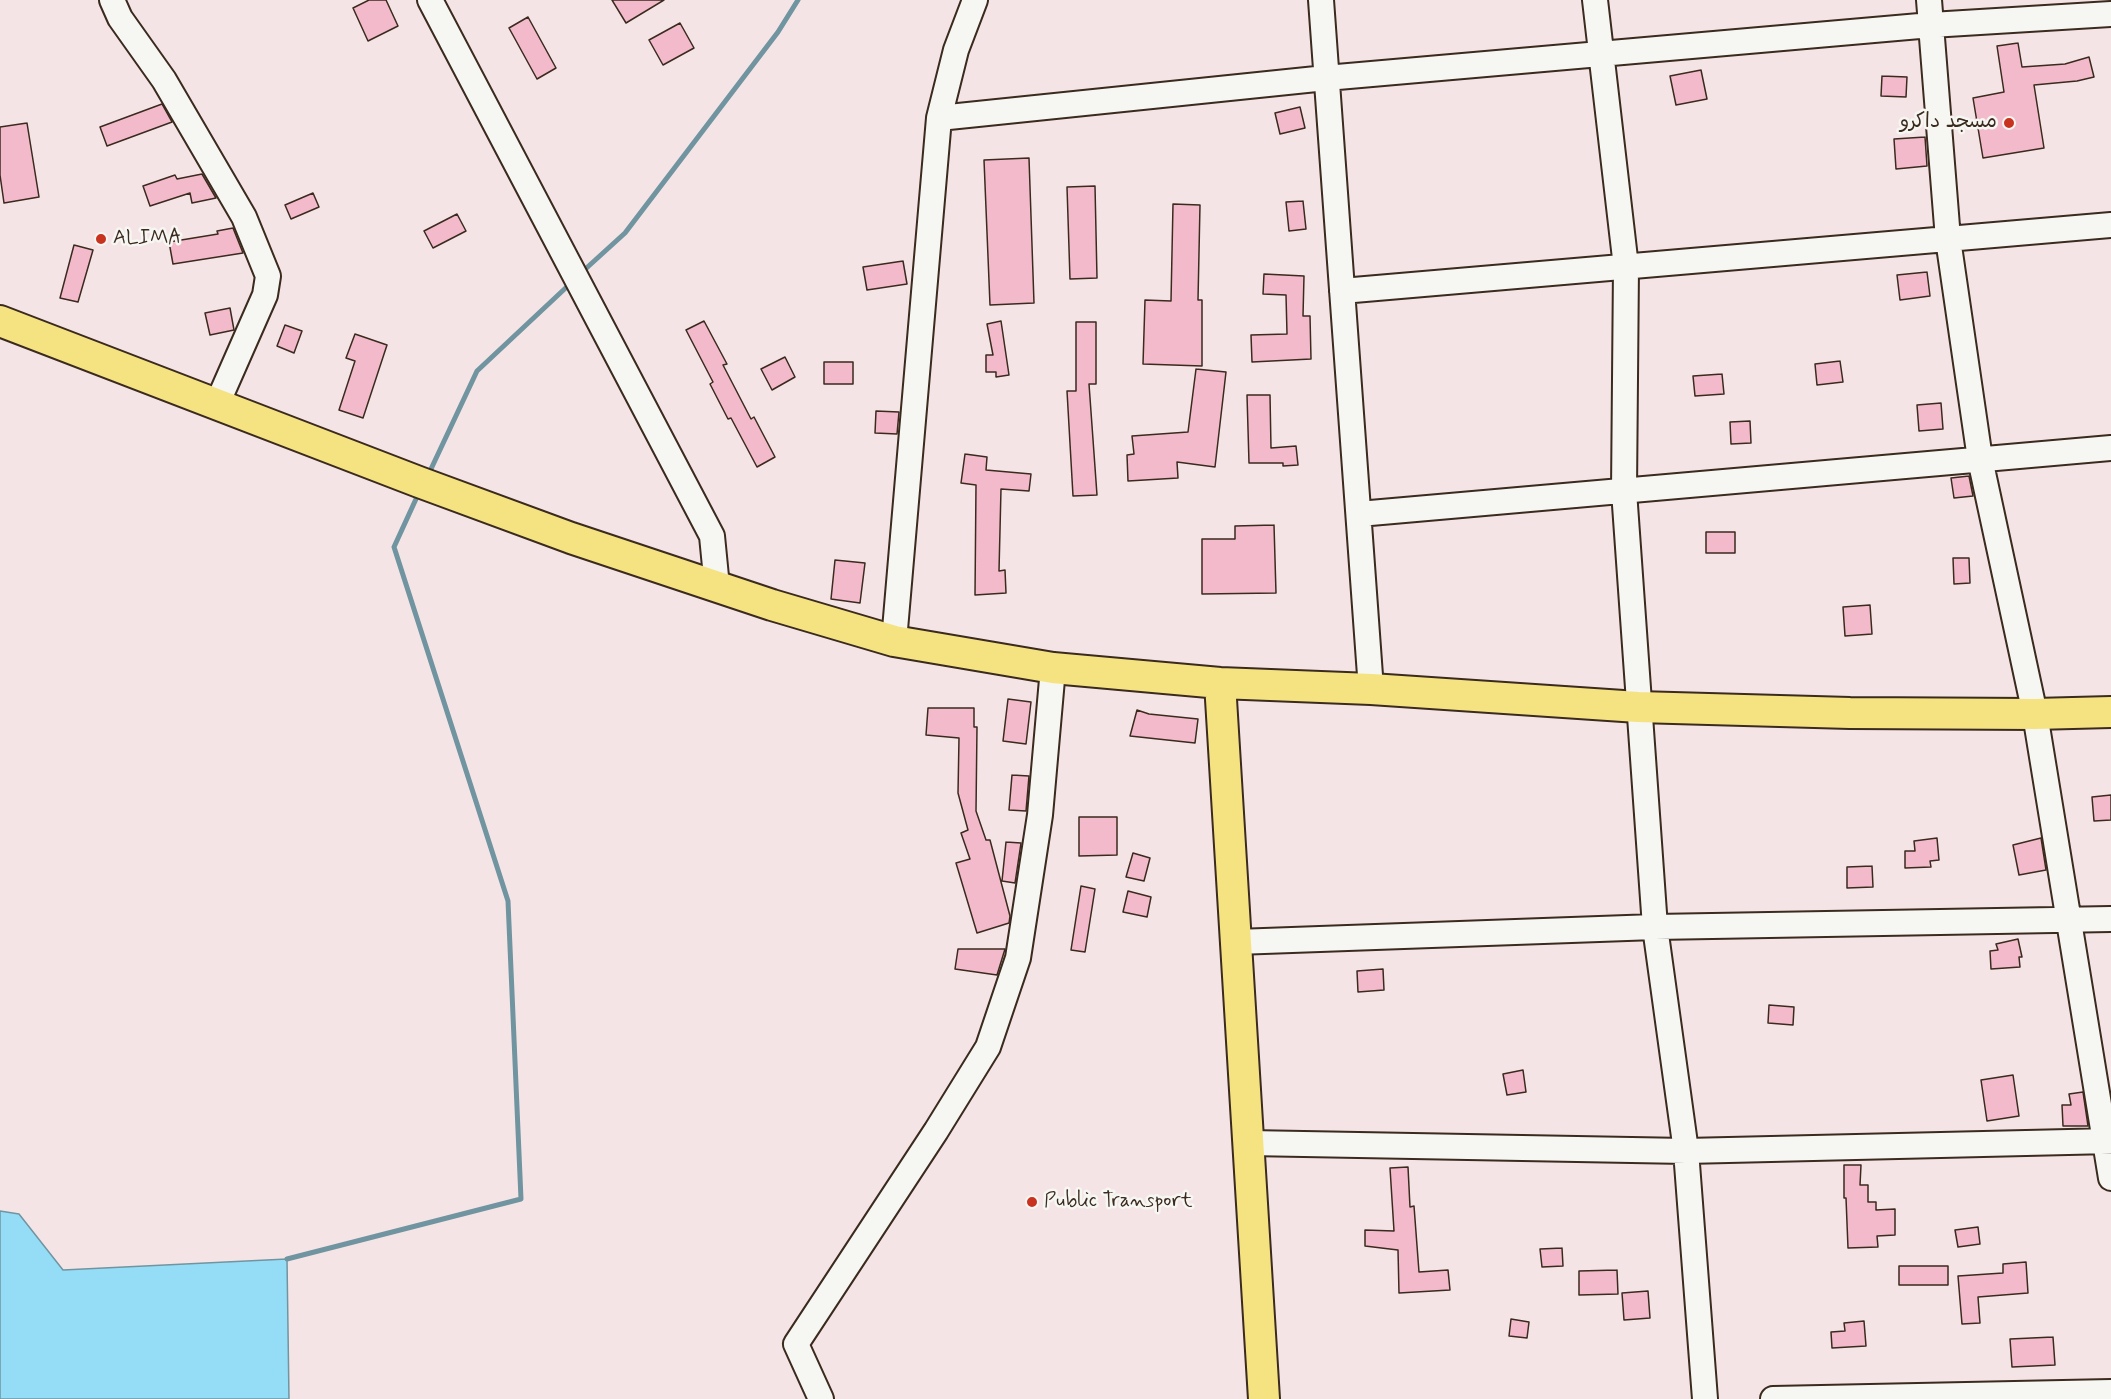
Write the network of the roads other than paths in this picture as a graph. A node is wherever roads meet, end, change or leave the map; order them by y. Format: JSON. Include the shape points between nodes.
{"nodes":[{"id":1,"x":112,"y":0,"type":"edge"},
{"id":2,"x":430,"y":0,"type":"edge"},
{"id":3,"x":975,"y":0,"type":"edge"},
{"id":4,"x":1321,"y":0,"type":"edge"},
{"id":5,"x":1595,"y":0,"type":"edge"},
{"id":6,"x":1929,"y":0,"type":"edge"},
{"id":7,"x":2111,"y":14,"type":"edge"},
{"id":8,"x":1931,"y":25,"type":"junction"},
{"id":9,"x":1601,"y":54,"type":"junction"},
{"id":10,"x":1326,"y":78,"type":"junction"},
{"id":11,"x":939,"y":118,"type":"junction"},
{"id":12,"x":2111,"y":225,"type":"edge"},
{"id":13,"x":1948,"y":239,"type":"junction"},
{"id":14,"x":1626,"y":267,"type":"junction"},
{"id":15,"x":1342,"y":291,"type":"junction"},
{"id":16,"x":0,"y":321,"type":"edge"},
{"id":17,"x":217,"y":404,"type":"junction"},
{"id":18,"x":2111,"y":448,"type":"edge"},
{"id":19,"x":1980,"y":459,"type":"junction"},
{"id":20,"x":1624,"y":490,"type":"junction"},
{"id":21,"x":1359,"y":514,"type":"junction"},
{"id":22,"x":717,"y":587,"type":"junction"},
{"id":23,"x":894,"y":641,"type":"junction"},
{"id":24,"x":1053,"y":668,"type":"junction"},
{"id":25,"x":1220,"y":683,"type":"junction"},
{"id":26,"x":1371,"y":689,"type":"junction"},
{"id":27,"x":1638,"y":707,"type":"junction"},
{"id":28,"x":2111,"y":712,"type":"edge"},
{"id":29,"x":2035,"y":714,"type":"junction"},
{"id":30,"x":2111,"y":919,"type":"edge"},
{"id":31,"x":2069,"y":920,"type":"junction"},
{"id":32,"x":1655,"y":927,"type":"junction"},
{"id":33,"x":1236,"y":942,"type":"junction"},
{"id":34,"x":2108,"y":1141,"type":"edge"},
{"id":35,"x":1249,"y":1143,"type":"junction"},
{"id":36,"x":1686,"y":1151,"type":"junction"},
{"id":37,"x":2111,"y":1178,"type":"edge"},
{"id":38,"x":2111,"y":1392,"type":"edge"},
{"id":39,"x":821,"y":1399,"type":"edge"},
{"id":40,"x":1264,"y":1399,"type":"edge"},
{"id":41,"x":1706,"y":1399,"type":"edge"},
{"id":42,"x":1773,"y":1399,"type":"edge"}],
"edges":[{"from":1,"to":17,"type":"street","via":[[244,217],[268,276],[265,295]]},
{"from":2,"to":22,"type":"street","via":[[712,536]]},
{"from":3,"to":11,"type":"street","via":[[956,50]]},
{"from":4,"to":10,"type":"street"},
{"from":5,"to":9,"type":"street"},
{"from":6,"to":8,"type":"street"},
{"from":7,"to":8,"type":"street"},
{"from":8,"to":9,"type":"street"},
{"from":8,"to":13,"type":"street"},
{"from":9,"to":10,"type":"street"},
{"from":9,"to":14,"type":"street"},
{"from":10,"to":11,"type":"street"},
{"from":10,"to":15,"type":"street"},
{"from":11,"to":23,"type":"street"},
{"from":12,"to":13,"type":"street"},
{"from":13,"to":14,"type":"street"},
{"from":13,"to":19,"type":"street"},
{"from":14,"to":15,"type":"street"},
{"from":14,"to":20,"type":"street"},
{"from":15,"to":21,"type":"street"},
{"from":16,"to":17,"type":"main road"},
{"from":17,"to":22,"type":"main road","via":[[571,538]]},
{"from":18,"to":19,"type":"street"},
{"from":19,"to":20,"type":"street"},
{"from":19,"to":29,"type":"street"},
{"from":20,"to":21,"type":"street"},
{"from":20,"to":27,"type":"street"},
{"from":21,"to":26,"type":"street"},
{"from":22,"to":23,"type":"main road"},
{"from":23,"to":24,"type":"main road"},
{"from":24,"to":25,"type":"main road"},
{"from":24,"to":39,"type":"street","via":[[1041,815],[1018,958],[988,1047],[796,1344]]},
{"from":25,"to":26,"type":"main road"},
{"from":25,"to":33,"type":"main road"},
{"from":26,"to":27,"type":"main road"},
{"from":27,"to":29,"type":"main road"},
{"from":27,"to":32,"type":"street"},
{"from":28,"to":29,"type":"main road"},
{"from":29,"to":31,"type":"street"},
{"from":30,"to":31,"type":"street"},
{"from":31,"to":32,"type":"street"},
{"from":31,"to":34,"type":"street"},
{"from":32,"to":33,"type":"street"},
{"from":32,"to":36,"type":"street"},
{"from":33,"to":35,"type":"main road"},
{"from":34,"to":36,"type":"street"},
{"from":34,"to":37,"type":"street"},
{"from":35,"to":36,"type":"street"},
{"from":35,"to":40,"type":"main road"},
{"from":36,"to":41,"type":"street"},
{"from":38,"to":42,"type":"street"}]}
